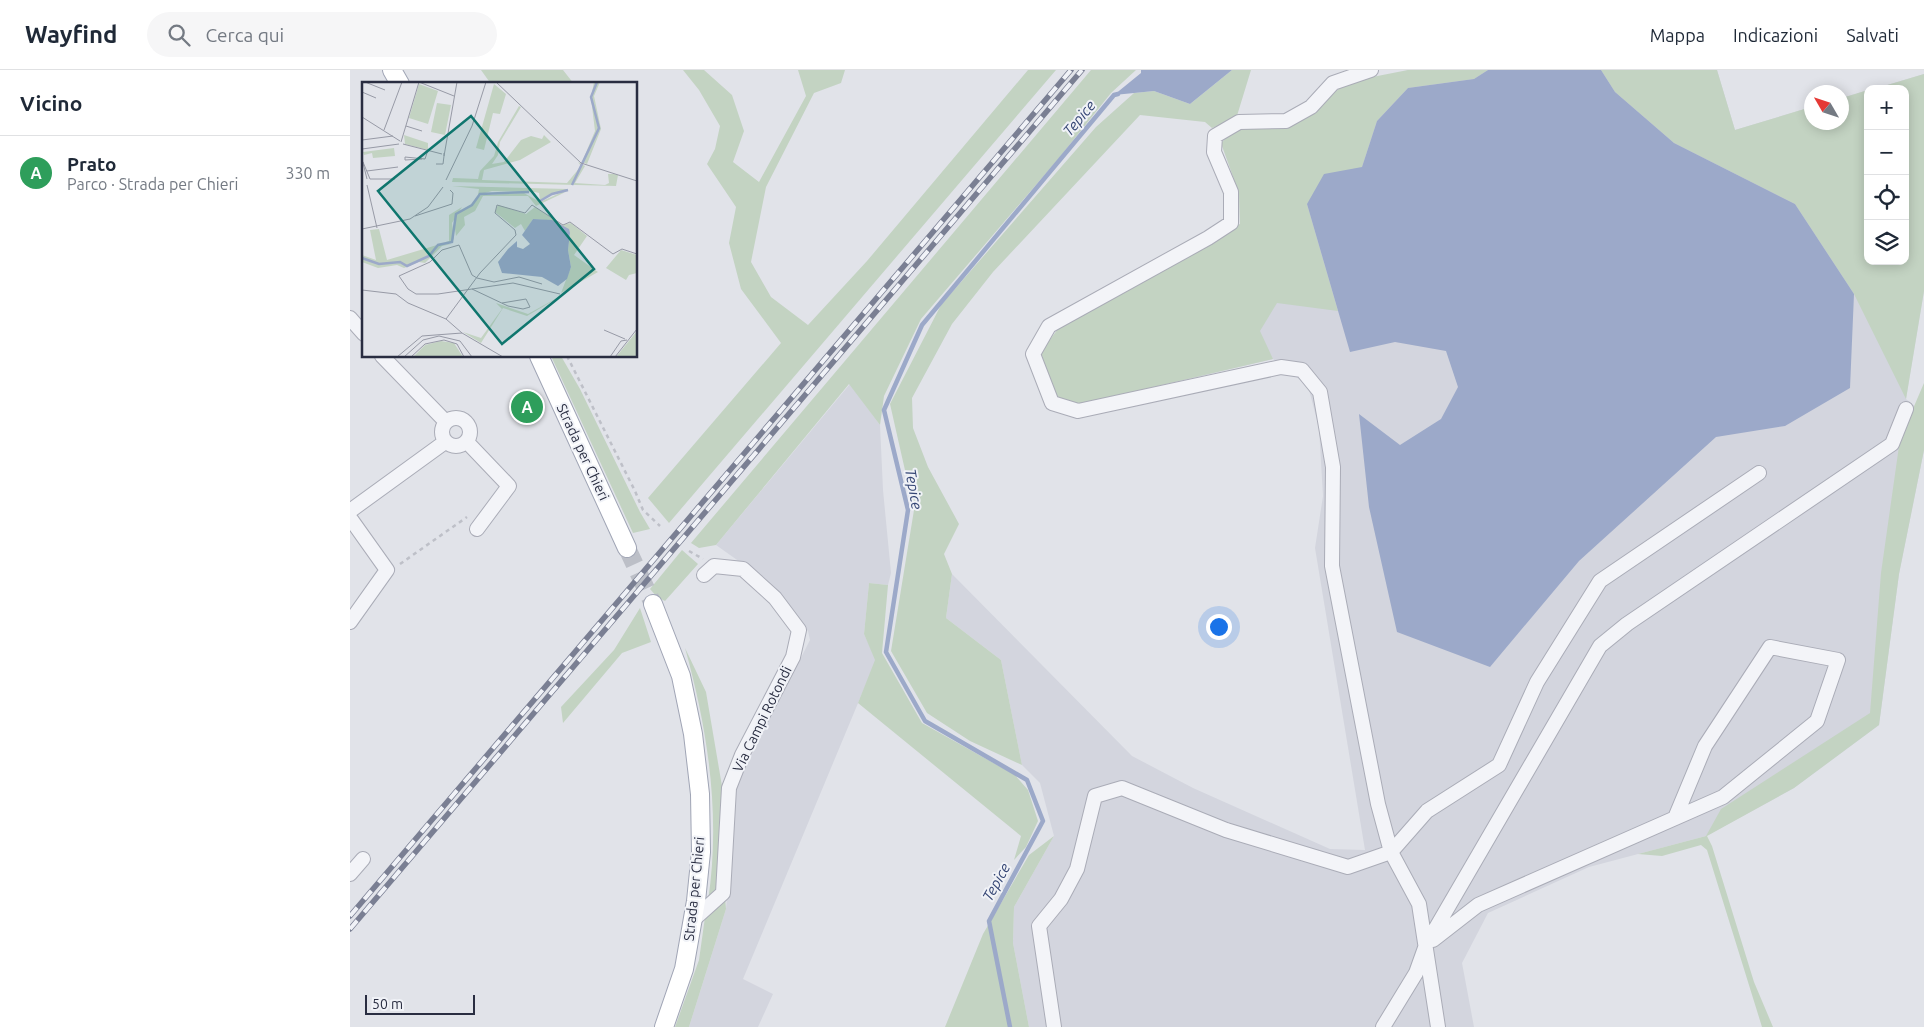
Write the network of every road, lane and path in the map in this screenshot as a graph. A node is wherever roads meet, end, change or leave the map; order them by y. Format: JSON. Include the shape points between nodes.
{"nodes":[{"id":1,"x":392,"y":70,"type":"edge"},
{"id":2,"x":1370,"y":70,"type":"edge"},
{"id":3,"x":399,"y":82,"type":"edge"},
{"id":4,"x":350,"y":318,"type":"edge"},
{"id":5,"x":362,"y":332,"type":"edge"},
{"id":6,"x":384,"y":358,"type":"edge"},
{"id":7,"x":540,"y":358,"type":"edge"},
{"id":8,"x":567,"y":358,"type":"edge"},
{"id":9,"x":1906,"y":409,"type":"dead end"},
{"id":10,"x":446,"y":422,"type":"junction"},
{"id":11,"x":445,"y":442,"type":"junction"},
{"id":12,"x":467,"y":442,"type":"junction"},
{"id":13,"x":1759,"y":473,"type":"dead end"},
{"id":14,"x":491,"y":510,"type":"junction"},
{"id":15,"x":350,"y":511,"type":"edge"},
{"id":16,"x":350,"y":518,"type":"edge"},
{"id":17,"x":660,"y":526,"type":"dead end"},
{"id":18,"x":477,"y":530,"type":"dead end"},
{"id":19,"x":627,"y":548,"type":"tunnel mouth"},
{"id":20,"x":387,"y":570,"type":"junction"},
{"id":21,"x":704,"y":575,"type":"dead end"},
{"id":22,"x":373,"y":589,"type":"junction"},
{"id":23,"x":653,"y":604,"type":"tunnel mouth"},
{"id":24,"x":350,"y":607,"type":"edge"},
{"id":25,"x":350,"y":622,"type":"edge"},
{"id":26,"x":1675,"y":818,"type":"junction"},
{"id":27,"x":1392,"y":852,"type":"junction"},
{"id":28,"x":363,"y":859,"type":"dead end"},
{"id":29,"x":350,"y":874,"type":"edge"},
{"id":30,"x":693,"y":920,"type":"junction"},
{"id":31,"x":1426,"y":946,"type":"junction"},
{"id":32,"x":664,"y":1027,"type":"edge"},
{"id":33,"x":1054,"y":1027,"type":"edge"},
{"id":34,"x":1383,"y":1027,"type":"edge"},
{"id":35,"x":1438,"y":1027,"type":"edge"}],
"edges":[{"from":1,"to":3,"type":"main road"},
{"from":2,"to":27,"type":"street","via":[[1334,83],[1311,107],[1286,120],[1239,122],[1215,136],[1214,152],[1231,192],[1231,223],[1049,326],[1033,354],[1052,402],[1078,411],[1281,366],[1302,370],[1320,392],[1333,467],[1332,566],[1378,804]]},
{"from":4,"to":5,"type":"street"},
{"from":6,"to":10,"type":"street"},
{"from":7,"to":19,"type":"main road","name":"Strada per Chieri"},
{"from":8,"to":17,"type":"path","via":[[643,510]]},
{"from":9,"to":31,"type":"street","via":[[1892,444],[1626,624],[1600,646]]},
{"from":10,"to":11,"type":"street","via":[[442,430]]},
{"from":10,"to":12,"type":"street","via":[[459,418],[467,422],[471,431]]},
{"from":11,"to":12,"type":"street","via":[[456,447]]},
{"from":11,"to":15,"type":"street"},
{"from":12,"to":14,"type":"street","via":[[509,486]]},
{"from":13,"to":27,"type":"street","via":[[1600,581],[1537,682],[1499,765],[1427,812]]},
{"from":14,"to":18,"type":"street"},
{"from":14,"to":20,"type":"path","via":[[469,516],[396,568]]},
{"from":16,"to":20,"type":"street"},
{"from":20,"to":22,"type":"street"},
{"from":21,"to":30,"type":"street","name":"Via Campi Rotondi","via":[[714,566],[743,570],[776,598],[799,630],[793,656],[742,755],[729,788],[723,893]]},
{"from":22,"to":24,"type":"street"},
{"from":22,"to":25,"type":"street"},
{"from":23,"to":30,"type":"main road","name":"Strada per Chieri","via":[[681,676],[693,734],[700,794],[701,852]]},
{"from":26,"to":26,"type":"street","via":[[1723,797],[1817,721],[1838,660],[1770,648],[1705,746]]},
{"from":26,"to":31,"type":"street","via":[[1478,905]]},
{"from":27,"to":31,"type":"street","via":[[1419,904]]},
{"from":27,"to":33,"type":"street","via":[[1348,867],[1226,830],[1122,788],[1095,796],[1077,870],[1061,899],[1039,926]]},
{"from":28,"to":29,"type":"street"},
{"from":30,"to":32,"type":"main road","name":"Strada per Chieri","via":[[684,969]]},
{"from":31,"to":34,"type":"street","via":[[1416,973]]},
{"from":31,"to":35,"type":"street"}]}
